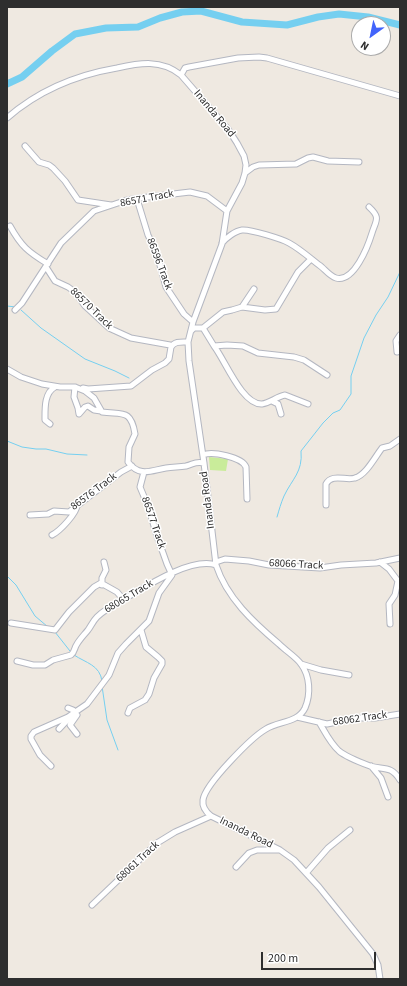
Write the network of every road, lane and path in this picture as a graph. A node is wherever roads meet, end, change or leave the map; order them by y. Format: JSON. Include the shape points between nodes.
{"nodes":[{"id":1,"x":181,"y":75,"type":"junction"},
{"id":2,"x":400,"y":96,"type":"edge"},
{"id":3,"x":7,"y":118,"type":"edge"},
{"id":4,"x":25,"y":146,"type":"dead end"},
{"id":5,"x":359,"y":162,"type":"dead end"},
{"id":6,"x":245,"y":173,"type":"junction"},
{"id":7,"x":137,"y":199,"type":"junction"},
{"id":8,"x":112,"y":206,"type":"junction"},
{"id":9,"x":369,"y":207,"type":"dead end"},
{"id":10,"x":227,"y":211,"type":"junction"},
{"id":11,"x":10,"y":226,"type":"dead end"},
{"id":12,"x":222,"y":244,"type":"junction"},
{"id":13,"x":311,"y":259,"type":"junction"},
{"id":14,"x":47,"y":266,"type":"junction"},
{"id":15,"x":42,"y":273,"type":"junction"},
{"id":16,"x":53,"y":279,"type":"junction"},
{"id":17,"x":254,"y":289,"type":"dead end"},
{"id":18,"x":242,"y":307,"type":"junction"},
{"id":19,"x":15,"y":310,"type":"dead end"},
{"id":20,"x":193,"y":322,"type":"junction"},
{"id":21,"x":203,"y":328,"type":"junction"},
{"id":22,"x":191,"y":330,"type":"junction"},
{"id":23,"x":400,"y":335,"type":"edge"},
{"id":24,"x":188,"y":342,"type":"junction"},
{"id":25,"x":214,"y":346,"type":"junction"},
{"id":26,"x":172,"y":347,"type":"junction"},
{"id":27,"x":397,"y":352,"type":"dead end"},
{"id":28,"x":7,"y":369,"type":"edge"},
{"id":29,"x":327,"y":374,"type":"dead end"},
{"id":30,"x":55,"y":387,"type":"junction"},
{"id":31,"x":77,"y":388,"type":"junction"},
{"id":32,"x":272,"y":401,"type":"junction"},
{"id":33,"x":308,"y":404,"type":"dead end"},
{"id":34,"x":101,"y":411,"type":"junction"},
{"id":35,"x":281,"y":414,"type":"dead end"},
{"id":36,"x":50,"y":424,"type":"dead end"},
{"id":37,"x":400,"y":440,"type":"edge"},
{"id":38,"x":202,"y":455,"type":"junction"},
{"id":39,"x":204,"y":463,"type":"junction"},
{"id":40,"x":132,"y":466,"type":"junction"},
{"id":41,"x":144,"y":472,"type":"junction"},
{"id":42,"x":247,"y":499,"type":"dead end"},
{"id":43,"x":77,"y":504,"type":"junction"},
{"id":44,"x":326,"y":505,"type":"dead end"},
{"id":45,"x":30,"y":515,"type":"dead end"},
{"id":46,"x":52,"y":535,"type":"dead end"},
{"id":47,"x":400,"y":558,"type":"edge"},
{"id":48,"x":104,"y":562,"type":"dead end"},
{"id":49,"x":380,"y":562,"type":"junction"},
{"id":50,"x":216,"y":564,"type":"junction"},
{"id":51,"x":172,"y":573,"type":"junction"},
{"id":52,"x":102,"y":585,"type":"junction"},
{"id":53,"x":123,"y":599,"type":"junction"},
{"id":54,"x":11,"y":623,"type":"dead end"},
{"id":55,"x":390,"y":624,"type":"dead end"},
{"id":56,"x":141,"y":630,"type":"junction"},
{"id":57,"x":17,"y":661,"type":"dead end"},
{"id":58,"x":301,"y":664,"type":"junction"},
{"id":59,"x":349,"y":675,"type":"dead end"},
{"id":60,"x":68,"y":708,"type":"dead end"},
{"id":61,"x":82,"y":709,"type":"junction"},
{"id":62,"x":75,"y":712,"type":"junction"},
{"id":63,"x":128,"y":713,"type":"dead end"},
{"id":64,"x":400,"y":714,"type":"edge"},
{"id":65,"x":297,"y":717,"type":"junction"},
{"id":66,"x":319,"y":722,"type":"junction"},
{"id":67,"x":59,"y":729,"type":"dead end"},
{"id":68,"x":77,"y":734,"type":"dead end"},
{"id":69,"x":51,"y":766,"type":"dead end"},
{"id":70,"x":371,"y":766,"type":"junction"},
{"id":71,"x":400,"y":780,"type":"edge"},
{"id":72,"x":388,"y":797,"type":"dead end"},
{"id":73,"x":210,"y":816,"type":"junction"},
{"id":74,"x":350,"y":830,"type":"dead end"},
{"id":75,"x":280,"y":850,"type":"junction"},
{"id":76,"x":236,"y":867,"type":"dead end"},
{"id":77,"x":307,"y":872,"type":"junction"},
{"id":78,"x":92,"y":905,"type":"dead end"},
{"id":79,"x":380,"y":979,"type":"edge"}],
"edges":[{"from":1,"to":2,"type":"street","via":[[185,68],[189,67],[259,57],[278,60]]},
{"from":1,"to":3,"type":"street","name":"Inanda Road","via":[[158,64],[129,66],[89,74],[49,89],[17,108]]},
{"from":1,"to":6,"type":"street","name":"Inanda Road","via":[[216,114],[237,143],[244,156]]},
{"from":4,"to":8,"type":"street","via":[[39,162],[53,168],[78,200]]},
{"from":5,"to":6,"type":"street","via":[[328,161],[313,157],[296,164],[259,165]]},
{"from":6,"to":10,"type":"street","name":"Inanda Road"},
{"from":7,"to":8,"type":"street","name":"86571 Track"},
{"from":7,"to":10,"type":"street","name":"86571 Track","via":[[196,192]]},
{"from":7,"to":20,"type":"street","name":"86596 Track","via":[[166,287],[184,314]]},
{"from":8,"to":14,"type":"street","name":"86571 Track","via":[[89,215],[61,243]]},
{"from":9,"to":13,"type":"street","via":[[377,220],[362,258],[348,274],[336,278]]},
{"from":10,"to":12,"type":"street","name":"Inanda Road"},
{"from":11,"to":14,"type":"street","via":[[29,252]]},
{"from":12,"to":13,"type":"street","via":[[237,231],[249,231],[289,243]]},
{"from":12,"to":20,"type":"street","name":"Inanda Road"},
{"from":13,"to":18,"type":"street","via":[[298,272],[276,309]]},
{"from":14,"to":15,"type":"street","name":"86571 Track"},
{"from":14,"to":16,"type":"street"},
{"from":15,"to":16,"type":"street","name":"86570 Track"},
{"from":15,"to":19,"type":"street","name":"86571 Track"},
{"from":16,"to":26,"type":"street","name":"86570 Track","via":[[75,292],[85,306],[116,332]]},
{"from":17,"to":18,"type":"street"},
{"from":18,"to":21,"type":"street","via":[[223,312]]},
{"from":20,"to":22,"type":"street","name":"Inanda Road"},
{"from":21,"to":22,"type":"street"},
{"from":21,"to":25,"type":"street"},
{"from":22,"to":24,"type":"street","name":"Inanda Road"},
{"from":23,"to":27,"type":"street","via":[[396,340]]},
{"from":24,"to":26,"type":"street","via":[[179,342]]},
{"from":24,"to":38,"type":"street","name":"Inanda Road"},
{"from":25,"to":29,"type":"street","via":[[243,346],[258,352],[298,358]]},
{"from":25,"to":32,"type":"street","via":[[243,393],[255,404]]},
{"from":26,"to":31,"type":"street","via":[[166,363],[131,386]]},
{"from":28,"to":30,"type":"street","via":[[20,377]]},
{"from":30,"to":31,"type":"street"},
{"from":30,"to":36,"type":"street","via":[[50,391],[45,405],[45,420]]},
{"from":31,"to":34,"type":"street","via":[[92,395]]},
{"from":31,"to":34,"type":"street","via":[[74,397],[79,414],[88,406]]},
{"from":32,"to":33,"type":"street","via":[[285,395]]},
{"from":32,"to":35,"type":"street","via":[[278,404]]},
{"from":34,"to":40,"type":"street","via":[[122,413],[131,420],[136,434],[129,451],[128,462]]},
{"from":37,"to":44,"type":"street","via":[[382,448],[358,477],[332,479],[327,482]]},
{"from":38,"to":39,"type":"street","name":"Inanda Road"},
{"from":38,"to":42,"type":"street","via":[[207,453],[231,457],[246,465]]},
{"from":39,"to":41,"type":"street","via":[[197,461],[186,466]]},
{"from":39,"to":50,"type":"street","name":"Inanda Road"},
{"from":40,"to":41,"type":"street"},
{"from":40,"to":43,"type":"street","name":"86576 Track"},
{"from":41,"to":51,"type":"street","name":"86577 Track","via":[[140,487]]},
{"from":43,"to":45,"type":"street","name":"86576 Track","via":[[69,512],[54,511]]},
{"from":43,"to":46,"type":"street","via":[[76,512]]},
{"from":47,"to":49,"type":"street","name":"68066 Track"},
{"from":48,"to":52,"type":"street","via":[[106,570],[102,577]]},
{"from":49,"to":50,"type":"street","name":"68066 Track","via":[[320,568],[225,559]]},
{"from":49,"to":55,"type":"street","via":[[398,581],[395,595],[389,604]]},
{"from":50,"to":51,"type":"street","name":"68065 Track","via":[[203,563]]},
{"from":50,"to":58,"type":"street","name":"Inanda Road","via":[[224,584],[244,612]]},
{"from":51,"to":53,"type":"street","name":"68065 Track"},
{"from":51,"to":56,"type":"street","via":[[159,593],[149,621]]},
{"from":52,"to":53,"type":"street","via":[[117,592]]},
{"from":52,"to":54,"type":"street","via":[[98,584],[89,592],[56,630]]},
{"from":53,"to":57,"type":"street","name":"68065 Track","via":[[97,618],[79,640],[71,655],[45,665]]},
{"from":56,"to":61,"type":"street","via":[[118,654],[107,679]]},
{"from":56,"to":63,"type":"street","via":[[146,647],[162,664],[145,700],[130,708]]},
{"from":58,"to":59,"type":"street"},
{"from":58,"to":65,"type":"street","name":"Inanda Road","via":[[308,679],[309,692],[305,708]]},
{"from":60,"to":62,"type":"street"},
{"from":61,"to":62,"type":"street"},
{"from":61,"to":68,"type":"street","via":[[70,725]]},
{"from":62,"to":67,"type":"street"},
{"from":62,"to":69,"type":"street","via":[[34,732],[31,736],[40,755]]},
{"from":64,"to":66,"type":"street","name":"68062 Track","via":[[353,718],[332,723]]},
{"from":65,"to":66,"type":"street","name":"68062 Track"},
{"from":65,"to":73,"type":"street","name":"Inanda Road","via":[[266,729],[244,746],[228,763],[203,799],[203,806]]},
{"from":66,"to":70,"type":"street","via":[[340,752]]},
{"from":70,"to":71,"type":"street","via":[[392,770]]},
{"from":70,"to":72,"type":"street","via":[[381,778]]},
{"from":73,"to":75,"type":"street","name":"Inanda Road"},
{"from":73,"to":78,"type":"street","name":"68061 Track","via":[[157,843]]},
{"from":74,"to":77,"type":"street","via":[[328,848]]},
{"from":75,"to":76,"type":"street","via":[[257,850]]},
{"from":75,"to":77,"type":"street","name":"Inanda Road"},
{"from":77,"to":79,"type":"street","name":"Inanda Road","via":[[373,954]]}]}
